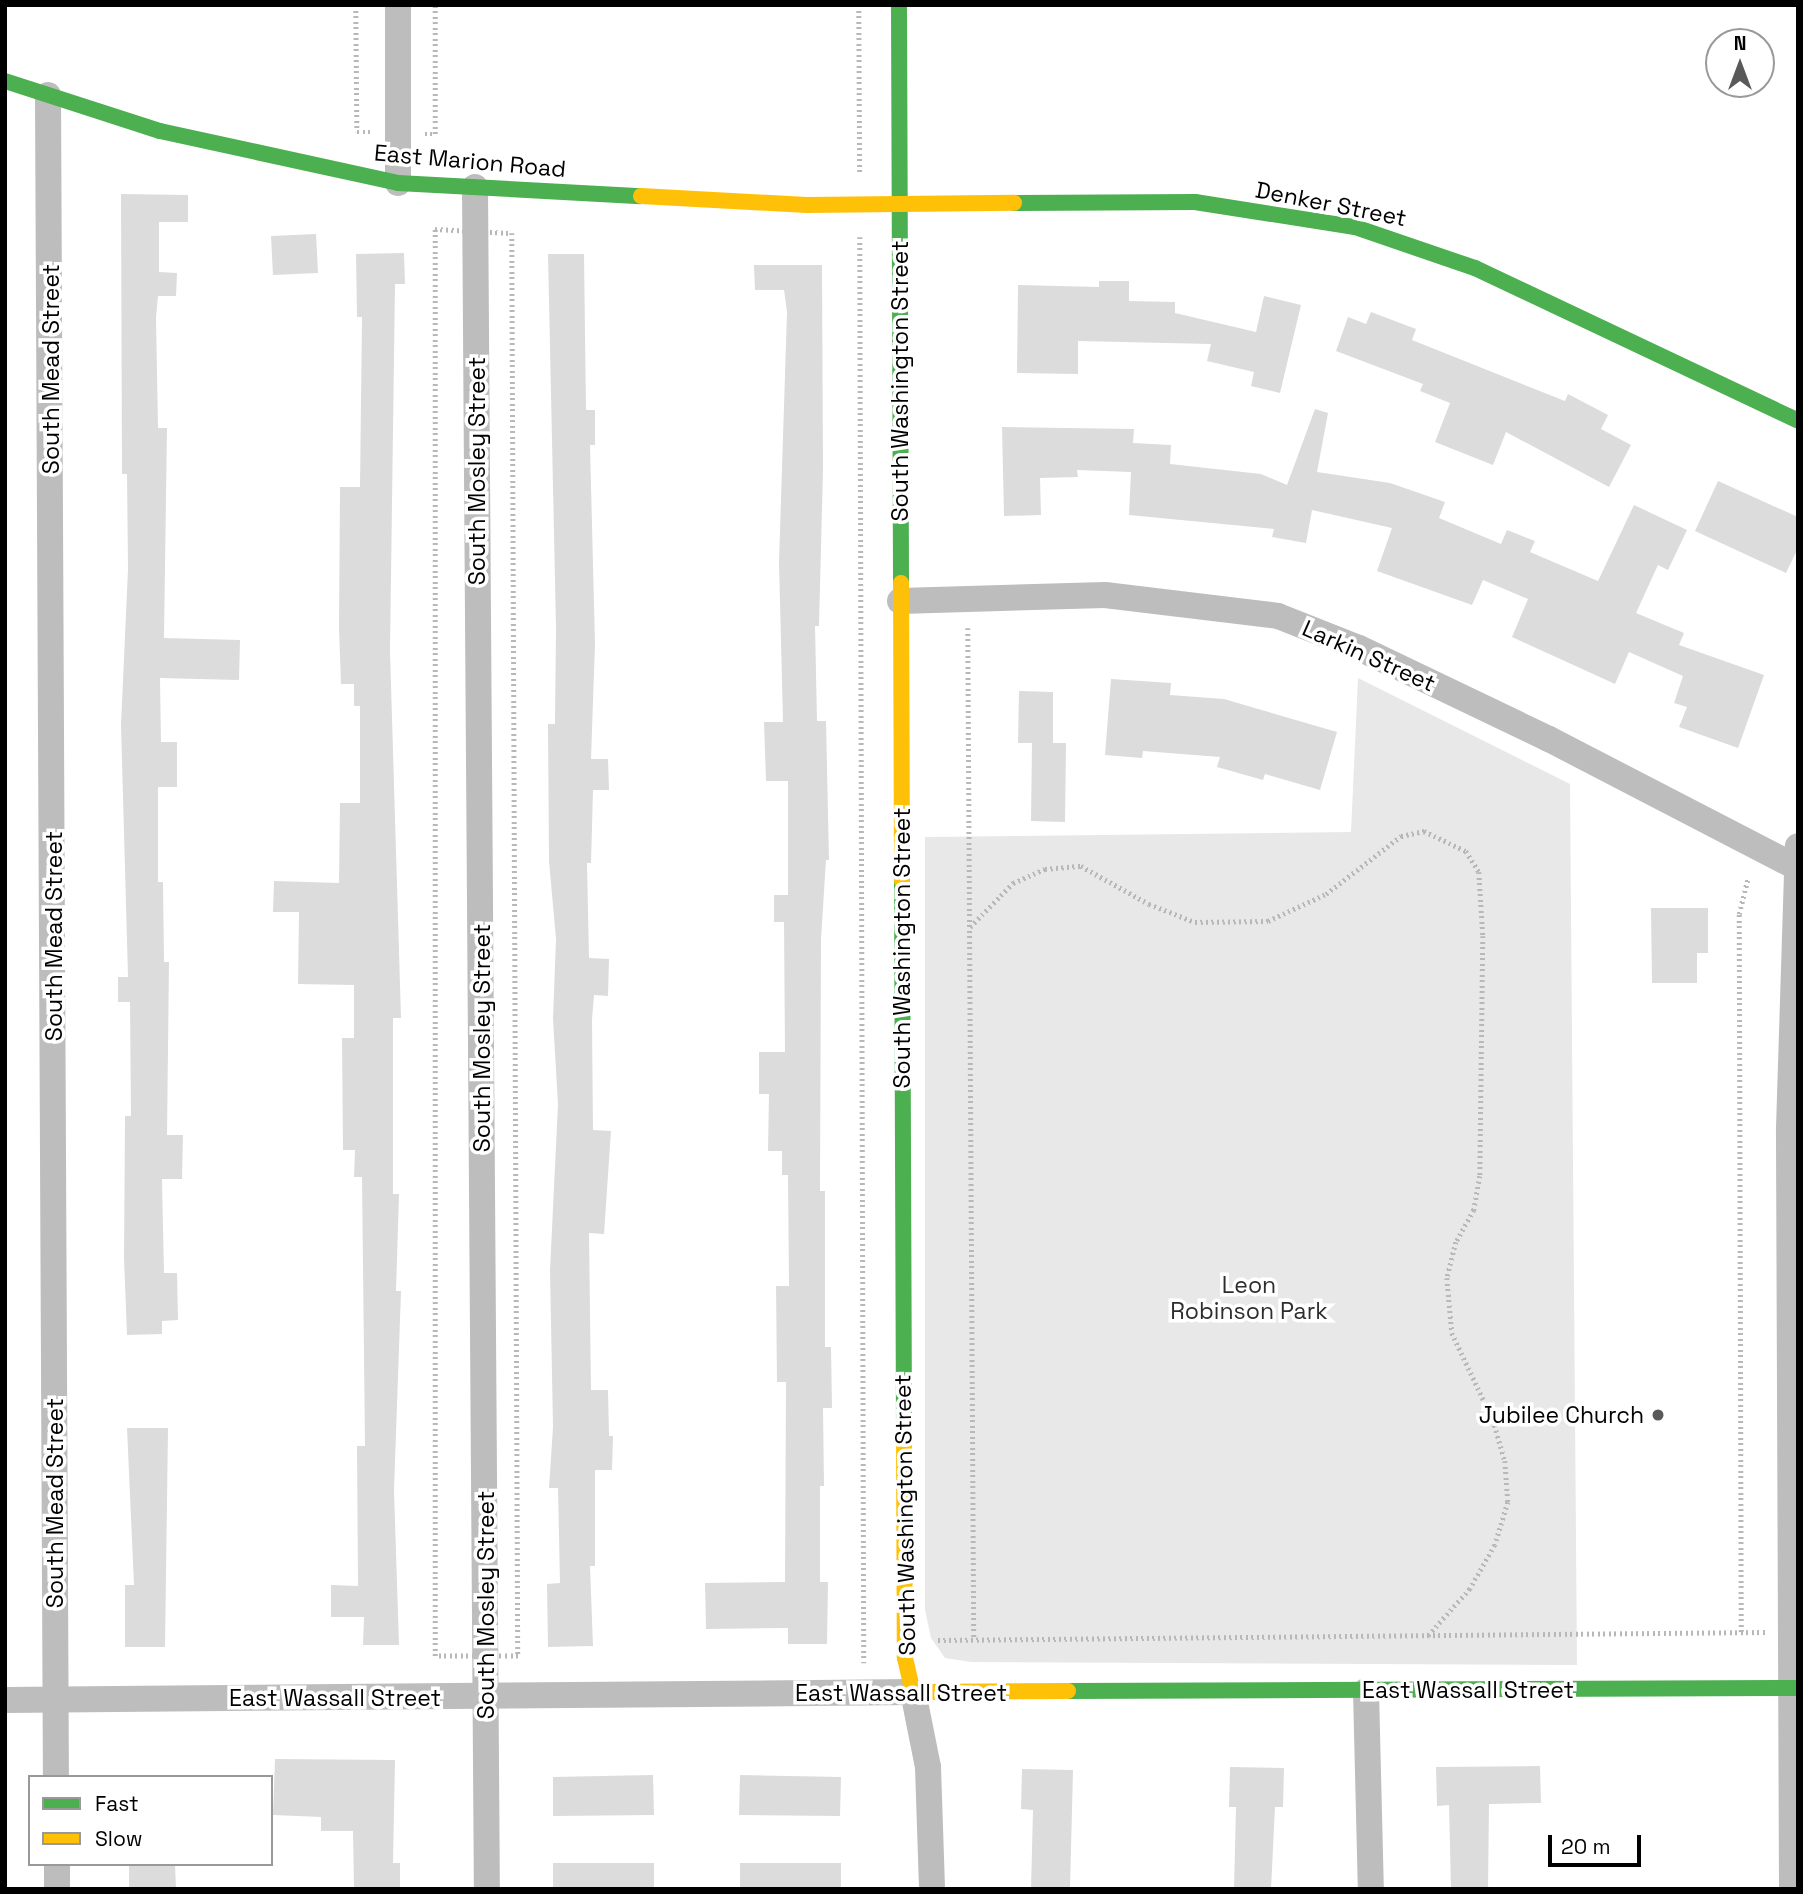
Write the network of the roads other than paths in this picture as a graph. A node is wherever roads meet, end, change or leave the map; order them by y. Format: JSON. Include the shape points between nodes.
{"nodes":[{"id":1,"x":398,"y":5,"type":"edge"},
{"id":2,"x":900,"y":5,"type":"edge"},
{"id":3,"x":5,"y":81,"type":"edge"},
{"id":4,"x":48,"y":95,"type":"junction"},
{"id":5,"x":398,"y":183,"type":"junction"},
{"id":6,"x":475,"y":187,"type":"junction"},
{"id":7,"x":900,"y":204,"type":"junction"},
{"id":8,"x":1798,"y":421,"type":"edge"},
{"id":9,"x":900,"y":601,"type":"junction"},
{"id":10,"x":1797,"y":860,"type":"edge"},
{"id":11,"x":1795,"y":1688,"type":"edge"},
{"id":12,"x":1366,"y":1691,"type":"junction"},
{"id":13,"x":914,"y":1692,"type":"junction"},
{"id":14,"x":486,"y":1697,"type":"junction"},
{"id":15,"x":55,"y":1699,"type":"junction"},
{"id":16,"x":5,"y":1700,"type":"edge"},
{"id":17,"x":56,"y":1775,"type":"edge"},
{"id":18,"x":57,"y":1866,"type":"edge"},
{"id":19,"x":57,"y":1889,"type":"edge"},
{"id":20,"x":487,"y":1889,"type":"edge"},
{"id":21,"x":932,"y":1889,"type":"edge"},
{"id":22,"x":1371,"y":1889,"type":"edge"},
{"id":23,"x":1792,"y":1889,"type":"edge"}],
"edges":[{"from":1,"to":5,"type":"street"},
{"from":2,"to":7,"type":"street","name":"South Washington Street"},
{"from":3,"to":4,"type":"street","name":"East Marion Road"},
{"from":4,"to":5,"type":"street","name":"East Marion Road","via":[[160,131]]},
{"from":4,"to":15,"type":"street","name":"South Mead Street"},
{"from":5,"to":6,"type":"street","name":"East Marion Road"},
{"from":6,"to":7,"type":"street","name":"East Marion Road"},
{"from":6,"to":14,"type":"street","name":"South Mosley Street"},
{"from":7,"to":8,"type":"street","name":"Denker Street","via":[[1195,202],[1354,227],[1475,268]]},
{"from":7,"to":9,"type":"street","name":"South Washington Street"},
{"from":9,"to":10,"type":"street","name":"Larkin Street","via":[[1105,595],[1228,607],[1278,617],[1359,648]]},
{"from":9,"to":13,"type":"street","name":"South Washington Street","via":[[905,1643]]},
{"from":10,"to":11,"type":"street","via":[[1788,1128]]},
{"from":11,"to":12,"type":"street","name":"East Wassall Street"},
{"from":11,"to":23,"type":"street"},
{"from":12,"to":13,"type":"street","name":"East Wassall Street"},
{"from":12,"to":22,"type":"street"},
{"from":13,"to":14,"type":"street","name":"East Wassall Street"},
{"from":13,"to":21,"type":"street","name":"South Washington Street","via":[[928,1767]]},
{"from":14,"to":15,"type":"street","name":"East Wassall Street"},
{"from":14,"to":20,"type":"street","name":"South Mosley Street"},
{"from":15,"to":16,"type":"street","name":"East Wassall Street"},
{"from":15,"to":17,"type":"street","name":"South Mead Street"},
{"from":18,"to":19,"type":"street"}]}
